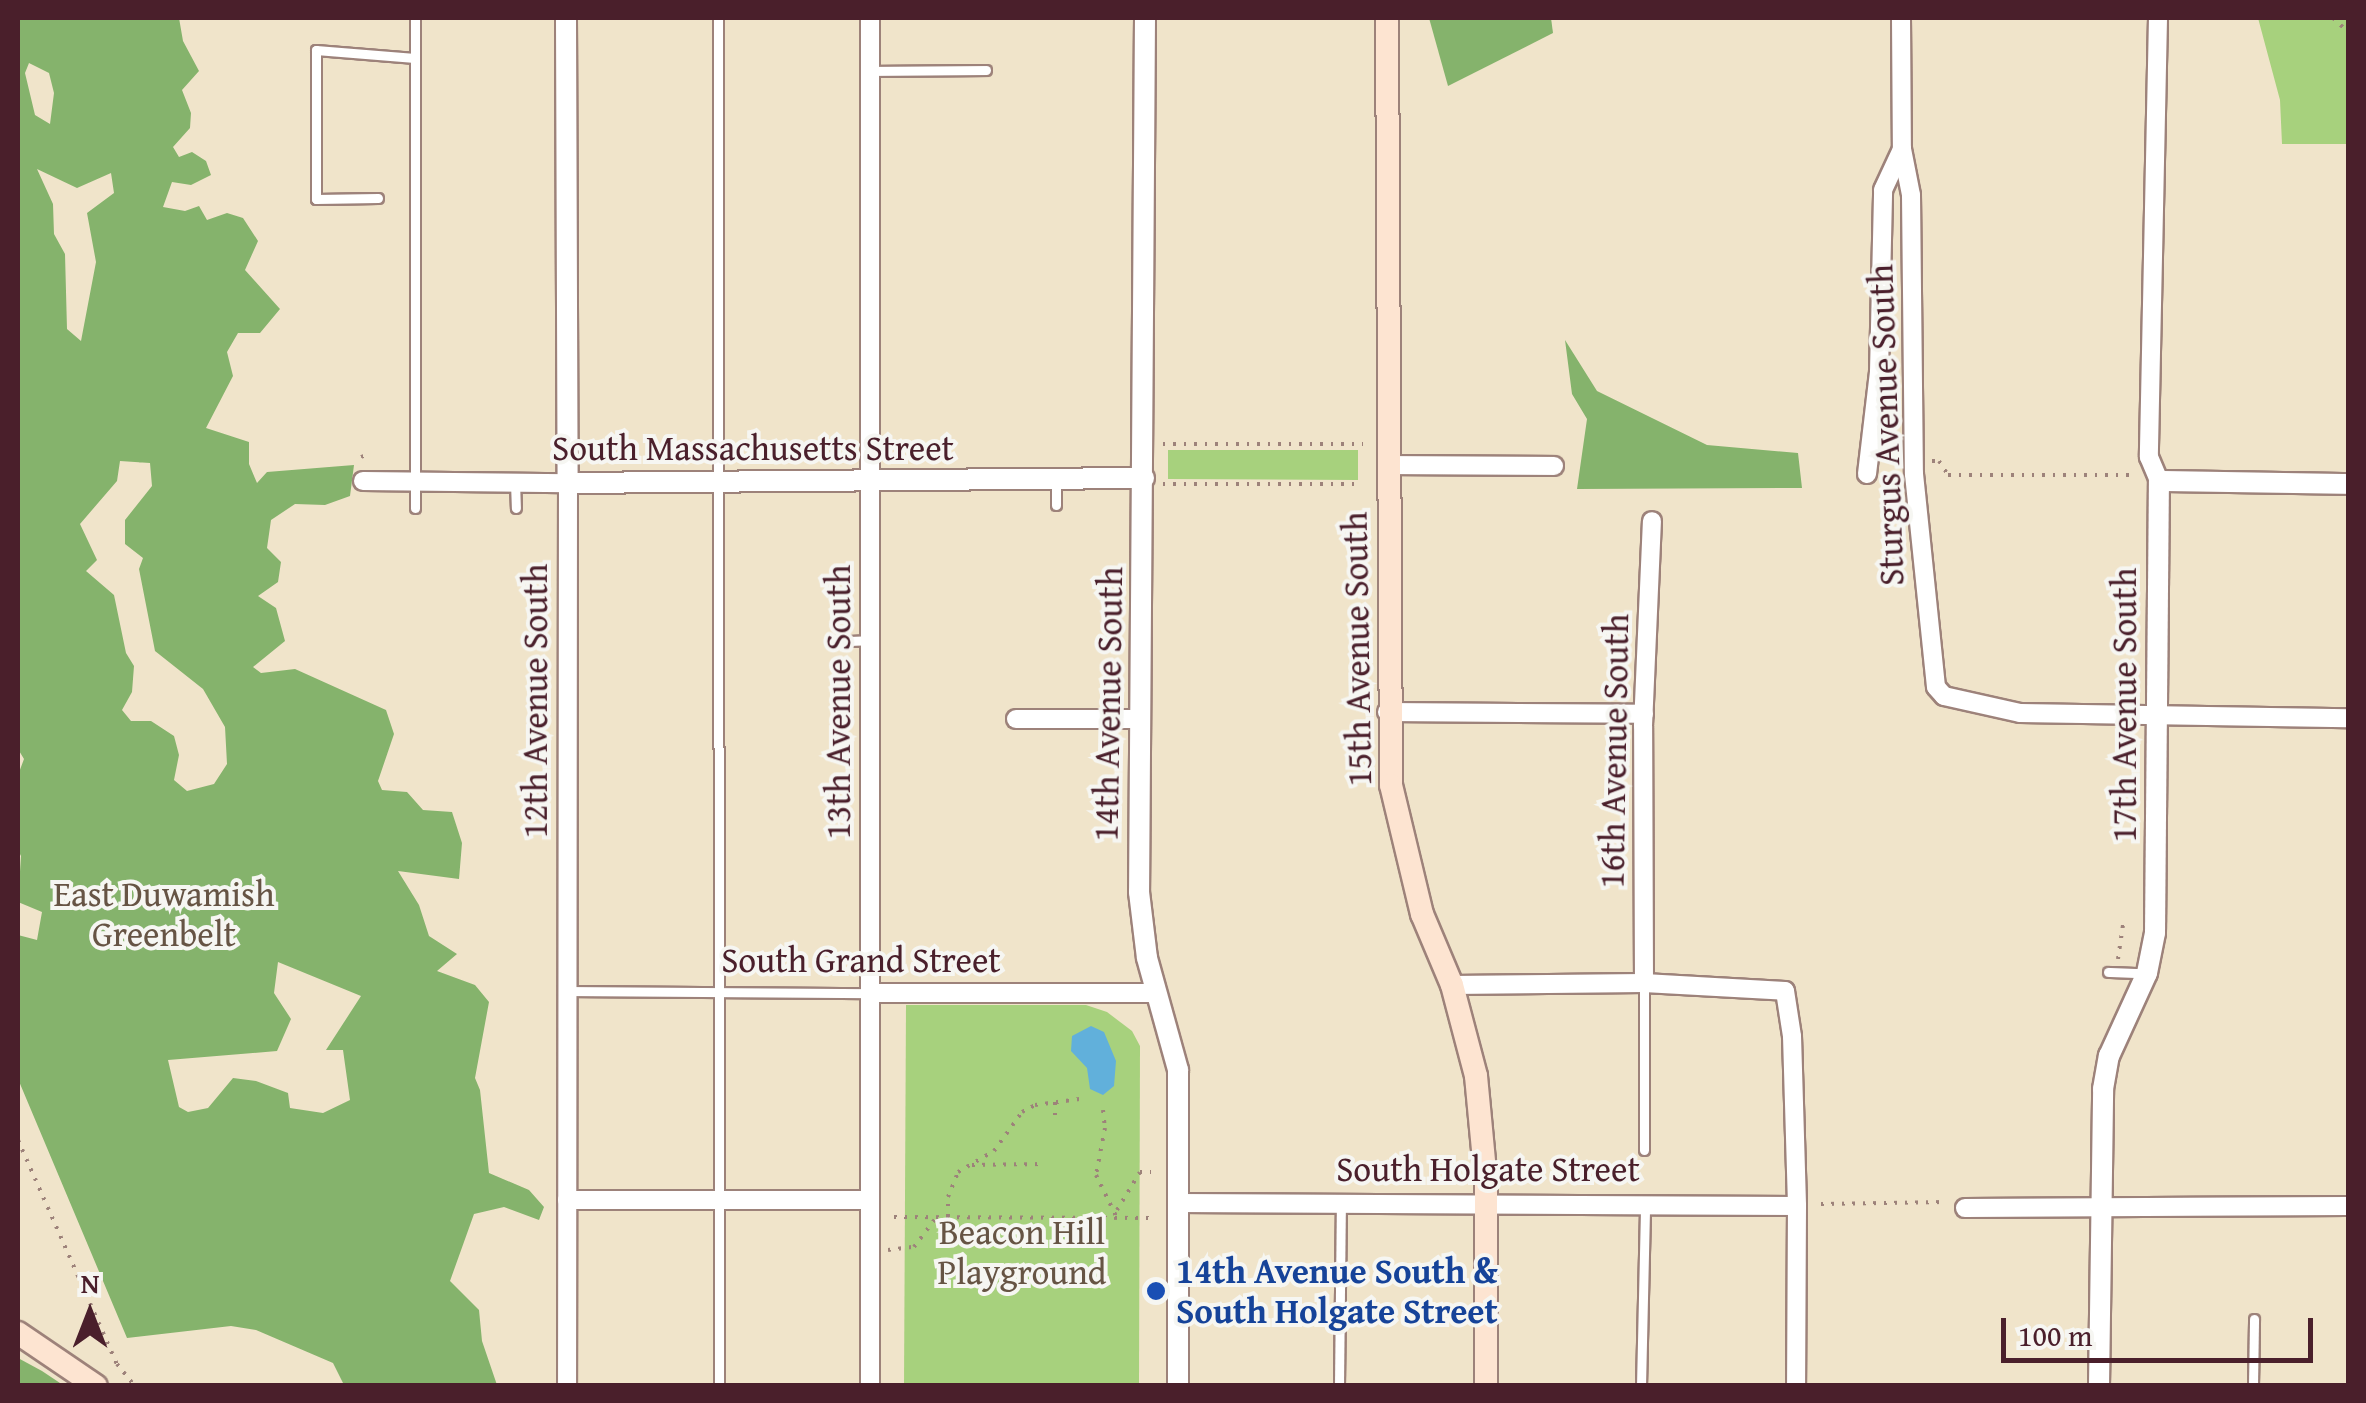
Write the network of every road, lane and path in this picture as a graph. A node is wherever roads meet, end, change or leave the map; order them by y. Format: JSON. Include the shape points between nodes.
{"nodes":[{"id":1,"x":415,"y":18,"type":"edge"},
{"id":2,"x":566,"y":18,"type":"edge"},
{"id":3,"x":718,"y":18,"type":"edge"},
{"id":4,"x":870,"y":18,"type":"edge"},
{"id":5,"x":1145,"y":18,"type":"edge"},
{"id":6,"x":1387,"y":18,"type":"edge"},
{"id":7,"x":1901,"y":18,"type":"edge"},
{"id":8,"x":2158,"y":18,"type":"edge"},
{"id":9,"x":2333,"y":18,"type":"edge"},
{"id":10,"x":2348,"y":32,"type":"edge"},
{"id":11,"x":415,"y":58,"type":"junction"},
{"id":12,"x":986,"y":70,"type":"dead end"},
{"id":13,"x":870,"y":71,"type":"junction"},
{"id":14,"x":1902,"y":148,"type":"junction"},
{"id":15,"x":378,"y":198,"type":"dead end"},
{"id":16,"x":1158,"y":444,"type":"dead end"},
{"id":17,"x":1363,"y":444,"type":"dead end"},
{"id":18,"x":370,"y":454,"type":"dead end"},
{"id":19,"x":361,"y":457,"type":"dead end"},
{"id":20,"x":1922,"y":462,"type":"dead end"},
{"id":21,"x":1390,"y":465,"type":"junction"},
{"id":22,"x":1554,"y":466,"type":"dead end"},
{"id":23,"x":1867,"y":474,"type":"dead end"},
{"id":24,"x":2130,"y":475,"type":"dead end"},
{"id":25,"x":1056,"y":479,"type":"junction"},
{"id":26,"x":870,"y":480,"type":"junction"},
{"id":27,"x":363,"y":481,"type":"dead end"},
{"id":28,"x":415,"y":481,"type":"junction"},
{"id":29,"x":722,"y":481,"type":"junction"},
{"id":30,"x":1153,"y":481,"type":"junction"},
{"id":31,"x":2159,"y":481,"type":"junction"},
{"id":32,"x":516,"y":482,"type":"junction"},
{"id":33,"x":568,"y":483,"type":"junction"},
{"id":34,"x":1362,"y":484,"type":"dead end"},
{"id":35,"x":2348,"y":484,"type":"edge"},
{"id":36,"x":1056,"y":506,"type":"dead end"},
{"id":37,"x":416,"y":508,"type":"dead end"},
{"id":38,"x":516,"y":508,"type":"dead end"},
{"id":39,"x":1652,"y":522,"type":"dead end"},
{"id":40,"x":870,"y":640,"type":"junction"},
{"id":41,"x":847,"y":641,"type":"dead end"},
{"id":42,"x":1388,"y":712,"type":"junction"},
{"id":43,"x":1644,"y":714,"type":"junction"},
{"id":44,"x":2155,"y":714,"type":"junction"},
{"id":45,"x":2348,"y":718,"type":"edge"},
{"id":46,"x":1016,"y":719,"type":"dead end"},
{"id":47,"x":1140,"y":719,"type":"junction"},
{"id":48,"x":2124,"y":918,"type":"dead end"},
{"id":49,"x":2112,"y":970,"type":"joint"},
{"id":50,"x":2147,"y":973,"type":"junction"},
{"id":51,"x":1644,"y":983,"type":"junction"},
{"id":52,"x":1452,"y":986,"type":"junction"},
{"id":53,"x":565,"y":991,"type":"junction"},
{"id":54,"x":720,"y":992,"type":"junction"},
{"id":55,"x":871,"y":993,"type":"junction"},
{"id":56,"x":1156,"y":993,"type":"junction"},
{"id":57,"x":1080,"y":1099,"type":"dead end"},
{"id":58,"x":1055,"y":1102,"type":"junction"},
{"id":59,"x":1103,"y":1110,"type":"dead end"},
{"id":60,"x":1055,"y":1123,"type":"dead end"},
{"id":61,"x":18,"y":1140,"type":"edge"},
{"id":62,"x":1644,"y":1150,"type":"dead end"},
{"id":63,"x":967,"y":1164,"type":"junction"},
{"id":64,"x":1042,"y":1164,"type":"dead end"},
{"id":65,"x":1151,"y":1172,"type":"dead end"},
{"id":66,"x":568,"y":1200,"type":"junction"},
{"id":67,"x":720,"y":1200,"type":"junction"},
{"id":68,"x":870,"y":1200,"type":"junction"},
{"id":69,"x":1178,"y":1202,"type":"junction"},
{"id":70,"x":1942,"y":1202,"type":"dead end"},
{"id":71,"x":1341,"y":1203,"type":"junction"},
{"id":72,"x":1486,"y":1204,"type":"junction"},
{"id":73,"x":1821,"y":1204,"type":"dead end"},
{"id":74,"x":1645,"y":1205,"type":"junction"},
{"id":75,"x":1797,"y":1206,"type":"junction"},
{"id":76,"x":2348,"y":1206,"type":"edge"},
{"id":77,"x":1966,"y":1208,"type":"dead end"},
{"id":78,"x":2098,"y":1208,"type":"junction"},
{"id":79,"x":1117,"y":1210,"type":"junction"},
{"id":80,"x":894,"y":1217,"type":"dead end"},
{"id":81,"x":937,"y":1217,"type":"junction"},
{"id":82,"x":948,"y":1217,"type":"junction"},
{"id":83,"x":1117,"y":1218,"type":"junction"},
{"id":84,"x":1156,"y":1218,"type":"dead end"},
{"id":85,"x":884,"y":1250,"type":"dead end"},
{"id":86,"x":2254,"y":1319,"type":"dead end"},
{"id":87,"x":18,"y":1332,"type":"edge"},
{"id":88,"x":96,"y":1386,"type":"edge"},
{"id":89,"x":135,"y":1386,"type":"edge"},
{"id":90,"x":567,"y":1386,"type":"edge"},
{"id":91,"x":719,"y":1386,"type":"edge"},
{"id":92,"x":870,"y":1386,"type":"edge"},
{"id":93,"x":1178,"y":1386,"type":"edge"},
{"id":94,"x":1339,"y":1386,"type":"edge"},
{"id":95,"x":1486,"y":1386,"type":"edge"},
{"id":96,"x":1641,"y":1386,"type":"edge"},
{"id":97,"x":1796,"y":1386,"type":"edge"},
{"id":98,"x":2099,"y":1386,"type":"edge"},
{"id":99,"x":2254,"y":1386,"type":"edge"}],
"edges":[{"from":1,"to":11,"type":"lane"},
{"from":2,"to":33,"type":"street","name":"12th Avenue South"},
{"from":3,"to":29,"type":"lane"},
{"from":4,"to":13,"type":"street","name":"13th Avenue South"},
{"from":5,"to":30,"type":"street","name":"14th Avenue South"},
{"from":6,"to":21,"type":"main road","name":"15th Avenue South"},
{"from":7,"to":14,"type":"street","name":"Sturgus Avenue South"},
{"from":8,"to":31,"type":"street","name":"17th Avenue South","via":[[2149,456]]},
{"from":9,"to":10,"type":"path"},
{"from":11,"to":15,"type":"lane","via":[[316,50],[316,199]]},
{"from":11,"to":28,"type":"lane"},
{"from":12,"to":13,"type":"lane"},
{"from":13,"to":26,"type":"street","name":"13th Avenue South"},
{"from":14,"to":23,"type":"street","name":"Sturgus Avenue South","via":[[1884,190],[1879,372]]},
{"from":14,"to":44,"type":"street","name":"Sturgus Avenue South","via":[[1912,195],[1914,474],[1932,672],[1944,696],[2020,713]]},
{"from":16,"to":17,"type":"path"},
{"from":18,"to":19,"type":"path"},
{"from":20,"to":24,"type":"path","via":[[1939,461],[1948,475]]},
{"from":21,"to":22,"type":"street"},
{"from":21,"to":42,"type":"main road","name":"15th Avenue South"},
{"from":25,"to":26,"type":"street","name":"South Massachusetts Street"},
{"from":25,"to":30,"type":"street","name":"South Massachusetts Street"},
{"from":25,"to":36,"type":"lane"},
{"from":26,"to":29,"type":"street","name":"South Massachusetts Street"},
{"from":26,"to":40,"type":"street","name":"13th Avenue South"},
{"from":27,"to":28,"type":"street","name":"South Massachusetts Street"},
{"from":28,"to":32,"type":"street","name":"South Massachusetts Street"},
{"from":28,"to":37,"type":"lane"},
{"from":29,"to":33,"type":"street","name":"South Massachusetts Street"},
{"from":29,"to":54,"type":"lane"},
{"from":30,"to":34,"type":"path"},
{"from":30,"to":47,"type":"street","name":"14th Avenue South"},
{"from":31,"to":35,"type":"street"},
{"from":31,"to":44,"type":"street","name":"17th Avenue South"},
{"from":32,"to":33,"type":"street","name":"South Massachusetts Street"},
{"from":32,"to":38,"type":"lane"},
{"from":33,"to":53,"type":"street","name":"12th Avenue South"},
{"from":39,"to":43,"type":"street","name":"16th Avenue South"},
{"from":40,"to":41,"type":"lane"},
{"from":40,"to":55,"type":"street","name":"13th Avenue South"},
{"from":42,"to":43,"type":"street"},
{"from":42,"to":52,"type":"main road","name":"15th Avenue South","via":[[1391,785],[1405,851]]},
{"from":43,"to":51,"type":"street","name":"16th Avenue South"},
{"from":44,"to":45,"type":"street"},
{"from":44,"to":50,"type":"street","name":"17th Avenue South","via":[[2156,903]]},
{"from":46,"to":47,"type":"street"},
{"from":47,"to":56,"type":"street","name":"14th Avenue South","via":[[1138,892]]},
{"from":48,"to":49,"type":"path"},
{"from":49,"to":50,"type":"lane"},
{"from":50,"to":78,"type":"street","name":"17th Avenue South","via":[[2108,1056]]},
{"from":51,"to":52,"type":"street"},
{"from":51,"to":62,"type":"lane"},
{"from":51,"to":75,"type":"street","via":[[1785,991]]},
{"from":52,"to":72,"type":"main road","name":"15th Avenue South","via":[[1476,1076]]},
{"from":53,"to":54,"type":"lane","name":"South Grand Street"},
{"from":53,"to":66,"type":"street","name":"12th Avenue South"},
{"from":54,"to":55,"type":"lane","name":"South Grand Street"},
{"from":54,"to":67,"type":"lane"},
{"from":55,"to":56,"type":"street","name":"South Grand Street"},
{"from":55,"to":68,"type":"street","name":"13th Avenue South"},
{"from":56,"to":69,"type":"street","name":"14th Avenue South","via":[[1178,1070]]},
{"from":57,"to":58,"type":"path"},
{"from":58,"to":60,"type":"path"},
{"from":58,"to":63,"type":"path","via":[[1022,1112],[994,1151]]},
{"from":59,"to":79,"type":"path","via":[[1096,1175]]},
{"from":61,"to":89,"type":"path","via":[[117,1364]]},
{"from":63,"to":64,"type":"path"},
{"from":63,"to":82,"type":"path","via":[[951,1183]]},
{"from":65,"to":79,"type":"path","via":[[1140,1172]]},
{"from":66,"to":67,"type":"street"},
{"from":66,"to":90,"type":"street","name":"12th Avenue South"},
{"from":67,"to":68,"type":"street"},
{"from":67,"to":91,"type":"lane"},
{"from":68,"to":92,"type":"street","name":"13th Avenue South"},
{"from":69,"to":71,"type":"street","name":"South Holgate Street"},
{"from":69,"to":93,"type":"street","name":"14th Avenue South"},
{"from":70,"to":73,"type":"path"},
{"from":71,"to":72,"type":"street","name":"South Holgate Street"},
{"from":71,"to":94,"type":"lane"},
{"from":72,"to":74,"type":"street","name":"South Holgate Street"},
{"from":72,"to":95,"type":"main road","name":"15th Avenue South"},
{"from":74,"to":75,"type":"street","name":"South Holgate Street"},
{"from":74,"to":96,"type":"lane"},
{"from":75,"to":97,"type":"street"},
{"from":76,"to":78,"type":"street"},
{"from":77,"to":78,"type":"street"},
{"from":78,"to":98,"type":"street","name":"17th Avenue South"},
{"from":79,"to":83,"type":"path"},
{"from":80,"to":81,"type":"path"},
{"from":81,"to":82,"type":"path"},
{"from":81,"to":85,"type":"path","via":[[914,1247]]},
{"from":82,"to":83,"type":"path"},
{"from":83,"to":84,"type":"path"},
{"from":86,"to":99,"type":"lane"},
{"from":87,"to":88,"type":"main road"}]}
